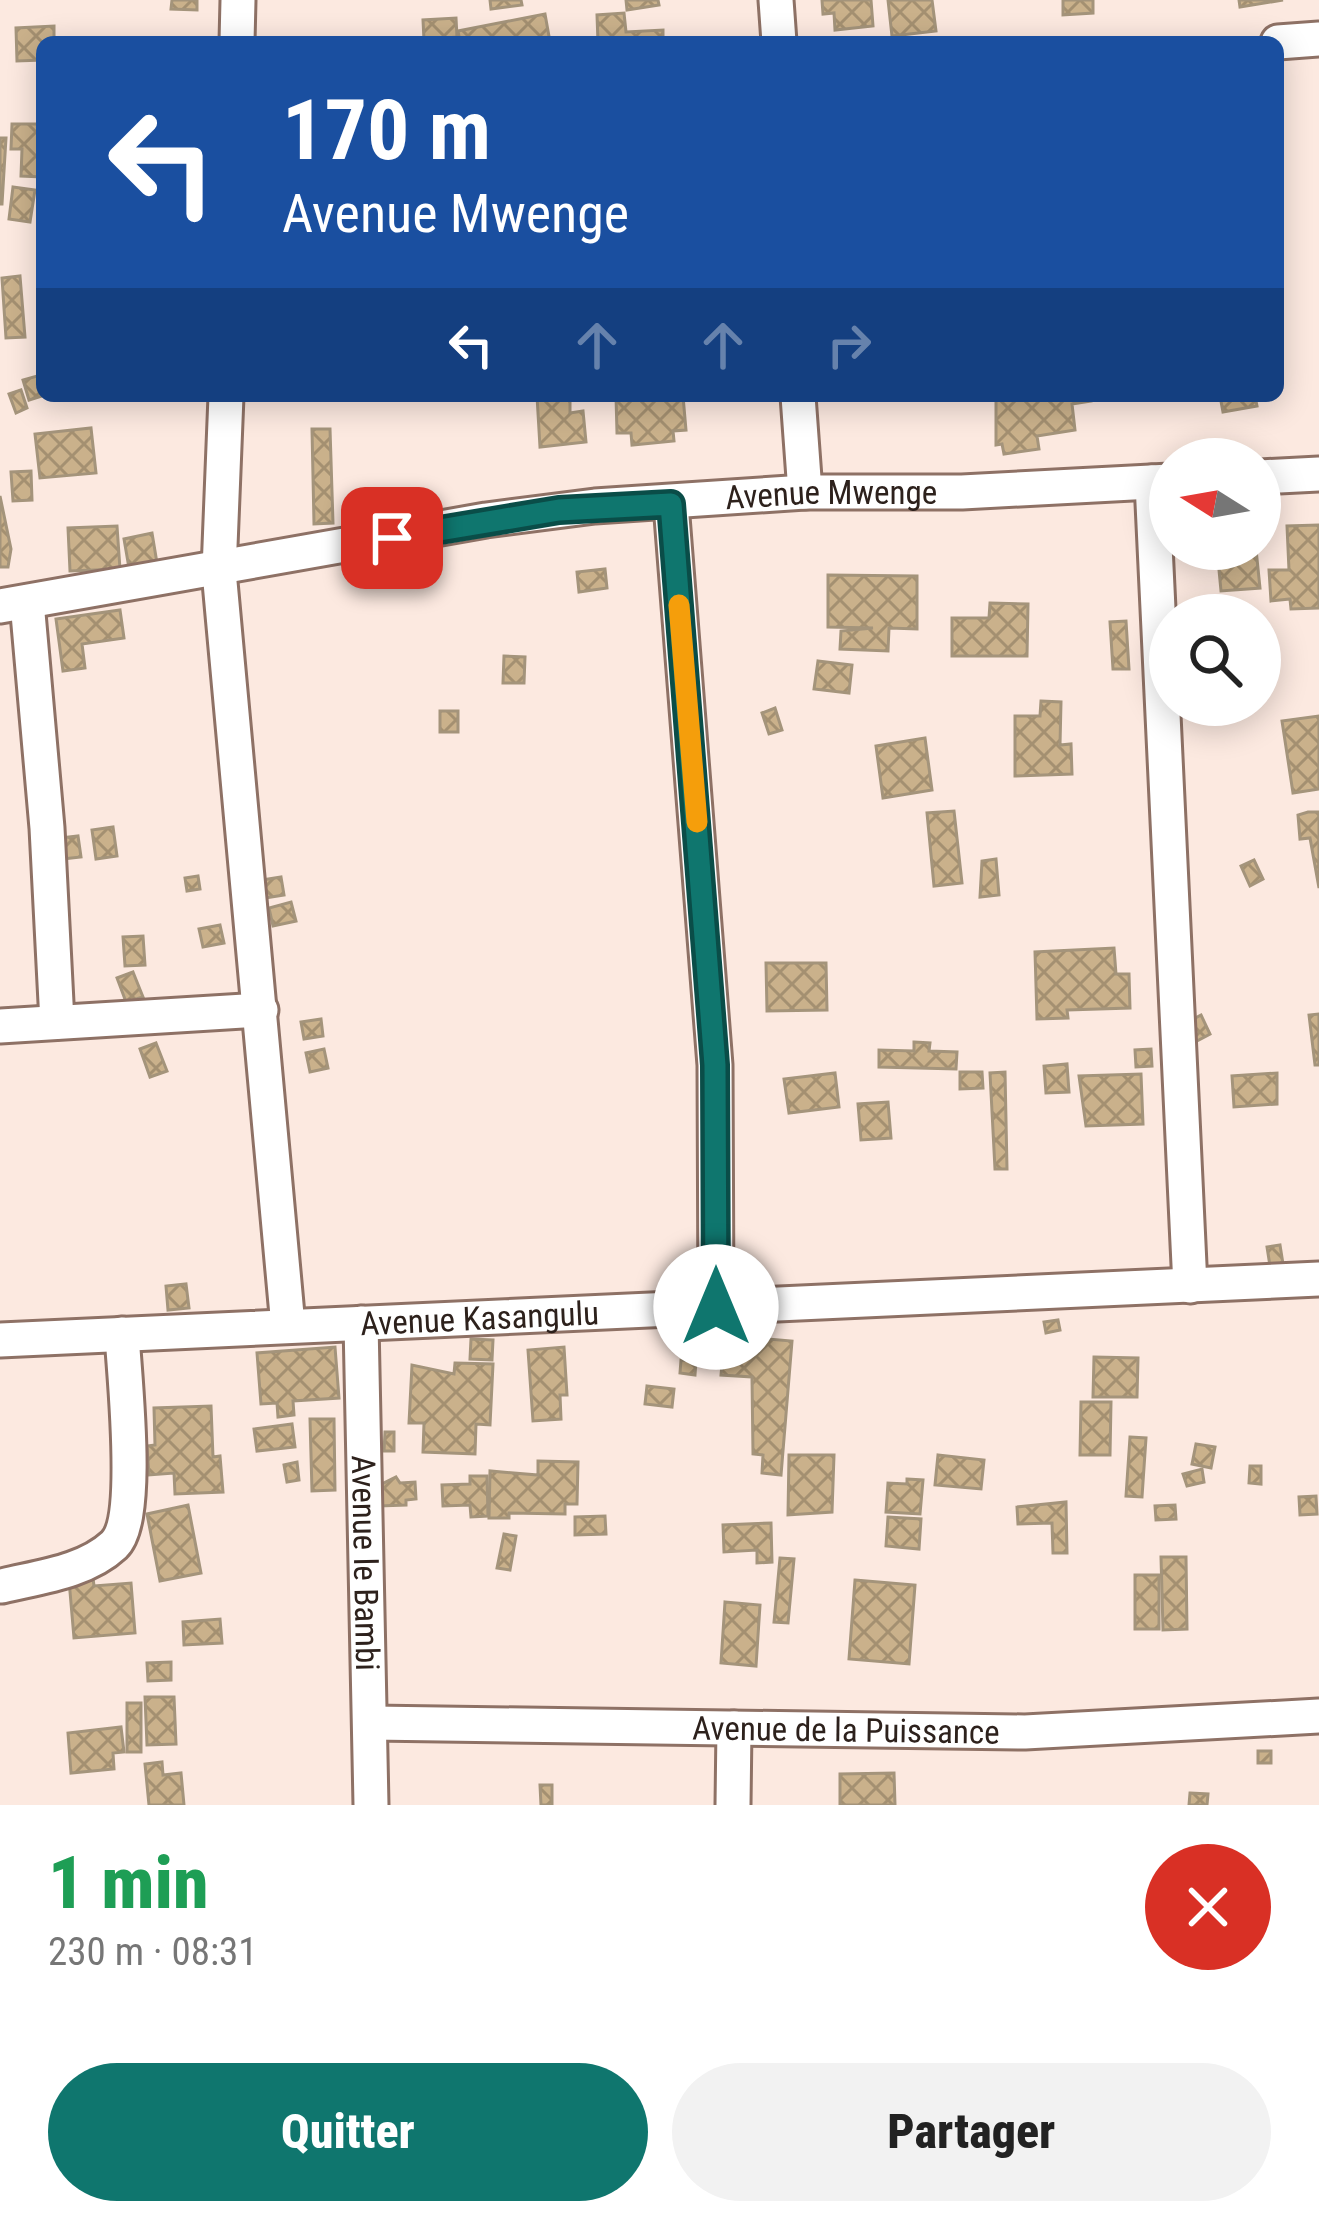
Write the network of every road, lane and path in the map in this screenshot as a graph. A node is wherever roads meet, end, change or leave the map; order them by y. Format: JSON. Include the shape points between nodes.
{"nodes":[{"id":1,"x":238,"y":0,"type":"edge"},
{"id":2,"x":776,"y":0,"type":"edge"},
{"id":3,"x":237,"y":36,"type":"edge"},
{"id":4,"x":778,"y":36,"type":"edge"},
{"id":5,"x":1319,"y":39,"type":"edge"},
{"id":6,"x":1284,"y":42,"type":"edge"},
{"id":7,"x":226,"y":402,"type":"edge"},
{"id":8,"x":798,"y":402,"type":"edge"},
{"id":9,"x":1319,"y":474,"type":"edge"},
{"id":10,"x":1281,"y":476,"type":"edge"},
{"id":11,"x":1149,"y":482,"type":"edge"},
{"id":12,"x":805,"y":492,"type":"junction"},
{"id":13,"x":671,"y":504,"type":"junction"},
{"id":14,"x":1164,"y":570,"type":"edge"},
{"id":15,"x":219,"y":571,"type":"junction"},
{"id":16,"x":14,"y":604,"type":"edge"},
{"id":17,"x":261,"y":1010,"type":"junction"},
{"id":18,"x":57,"y":1022,"type":"junction"},
{"id":19,"x":0,"y":1026,"type":"edge"},
{"id":20,"x":1319,"y":1279,"type":"edge"},
{"id":21,"x":1190,"y":1286,"type":"junction"},
{"id":22,"x":716,"y":1307,"type":"junction"},
{"id":23,"x":362,"y":1323,"type":"junction"},
{"id":24,"x":288,"y":1326,"type":"junction"},
{"id":25,"x":122,"y":1334,"type":"junction"},
{"id":26,"x":0,"y":1340,"type":"edge"},
{"id":27,"x":2,"y":1586,"type":"edge"},
{"id":28,"x":1319,"y":1716,"type":"edge"},
{"id":29,"x":372,"y":1723,"type":"junction"},
{"id":30,"x":734,"y":1728,"type":"junction"},
{"id":31,"x":371,"y":1805,"type":"edge"},
{"id":32,"x":733,"y":1805,"type":"edge"}],
"edges":[{"from":1,"to":3,"type":"street"},
{"from":2,"to":4,"type":"street"},
{"from":5,"to":6,"type":"street"},
{"from":7,"to":15,"type":"street"},
{"from":8,"to":12,"type":"street"},
{"from":9,"to":10,"type":"street"},
{"from":11,"to":12,"type":"street","name":"Avenue Mwenge"},
{"from":12,"to":13,"type":"street","name":"Avenue Mwenge"},
{"from":13,"to":15,"type":"street","name":"Avenue Mwenge","via":[[486,520]]},
{"from":13,"to":22,"type":"street","via":[[715,1065]]},
{"from":14,"to":21,"type":"street"},
{"from":15,"to":16,"type":"street","name":"Avenue Mwenge"},
{"from":15,"to":17,"type":"street"},
{"from":16,"to":18,"type":"street","via":[[47,828]]},
{"from":17,"to":18,"type":"street"},
{"from":17,"to":24,"type":"street"},
{"from":18,"to":19,"type":"street"},
{"from":20,"to":21,"type":"street","name":"Avenue Kasangulu"},
{"from":21,"to":22,"type":"street","name":"Avenue Kasangulu"},
{"from":22,"to":23,"type":"street","name":"Avenue Kasangulu"},
{"from":23,"to":24,"type":"street","name":"Avenue Kasangulu"},
{"from":23,"to":29,"type":"street","name":"Avenue le Bambi"},
{"from":24,"to":25,"type":"street","name":"Avenue Kasangulu"},
{"from":25,"to":26,"type":"street","name":"Avenue Kasangulu"},
{"from":25,"to":27,"type":"street","via":[[128,1507],[118,1542],[86,1564]]},
{"from":28,"to":30,"type":"street","name":"Avenue de la Puissance","via":[[1024,1732]]},
{"from":29,"to":30,"type":"street","name":"Avenue de la Puissance"},
{"from":29,"to":31,"type":"street","name":"Avenue le Bambi"},
{"from":30,"to":32,"type":"street"}]}
